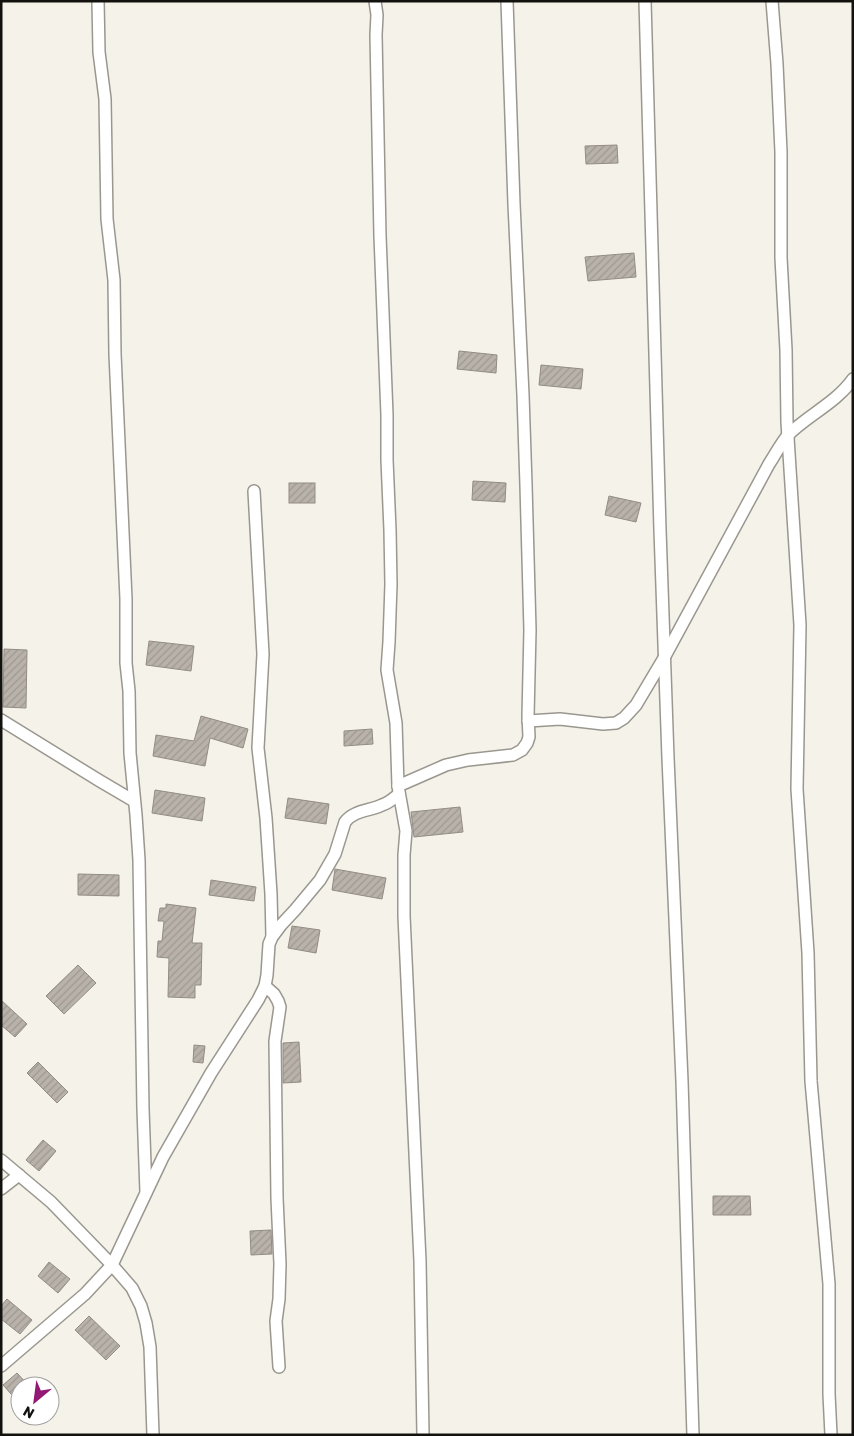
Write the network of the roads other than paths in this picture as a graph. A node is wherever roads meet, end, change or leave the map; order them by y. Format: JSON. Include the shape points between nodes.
{"nodes":[{"id":1,"x":98,"y":1,"type":"edge"},
{"id":2,"x":375,"y":1,"type":"edge"},
{"id":3,"x":507,"y":1,"type":"edge"},
{"id":4,"x":645,"y":1,"type":"edge"},
{"id":5,"x":772,"y":1,"type":"edge"},
{"id":6,"x":853,"y":379,"type":"edge"},
{"id":7,"x":788,"y":436,"type":"junction"},
{"id":8,"x":254,"y":491,"type":"dead end"},
{"id":9,"x":664,"y":658,"type":"junction"},
{"id":10,"x":1,"y":720,"type":"edge"},
{"id":11,"x":528,"y":721,"type":"junction"},
{"id":12,"x":399,"y":790,"type":"junction"},
{"id":13,"x":134,"y":800,"type":"junction"},
{"id":14,"x":272,"y":936,"type":"junction"},
{"id":15,"x":265,"y":986,"type":"junction"},
{"id":16,"x":1,"y":1160,"type":"edge"},
{"id":17,"x":19,"y":1175,"type":"junction"},
{"id":18,"x":1,"y":1189,"type":"edge"},
{"id":19,"x":146,"y":1192,"type":"junction"},
{"id":20,"x":112,"y":1265,"type":"junction"},
{"id":21,"x":1,"y":1366,"type":"edge"},
{"id":22,"x":279,"y":1367,"type":"dead end"},
{"id":23,"x":153,"y":1435,"type":"edge"},
{"id":24,"x":423,"y":1435,"type":"edge"},
{"id":25,"x":692,"y":1435,"type":"edge"},
{"id":26,"x":831,"y":1435,"type":"edge"}],
"edges":[{"from":1,"to":13,"type":"street","via":[[105,100],[107,219],[114,280],[126,663]]},
{"from":2,"to":12,"type":"street","via":[[388,415],[390,594],[387,670],[396,723]]},
{"from":3,"to":11,"type":"street","via":[[525,455],[530,630]]},
{"from":4,"to":9,"type":"street"},
{"from":5,"to":7,"type":"street","via":[[781,152],[781,258]]},
{"from":6,"to":7,"type":"street"},
{"from":7,"to":9,"type":"street","via":[[769,464]]},
{"from":7,"to":26,"type":"street","via":[[800,626],[797,789],[808,953],[811,1081],[829,1284]]},
{"from":8,"to":14,"type":"street","via":[[263,654],[258,748],[266,818]]},
{"from":9,"to":11,"type":"street","via":[[636,705],[616,723],[560,719]]},
{"from":9,"to":25,"type":"street"},
{"from":10,"to":13,"type":"street"},
{"from":11,"to":12,"type":"street","via":[[527,743],[513,755],[446,765]]},
{"from":12,"to":14,"type":"street","via":[[382,806],[348,818],[335,854],[320,880]]},
{"from":12,"to":24,"type":"street","via":[[406,830],[404,916],[420,1261]]},
{"from":13,"to":19,"type":"street","via":[[139,860]]},
{"from":14,"to":15,"type":"street"},
{"from":15,"to":19,"type":"street","via":[[163,1157]]},
{"from":15,"to":22,"type":"street","via":[[274,994],[280,1007],[275,1041]]},
{"from":16,"to":17,"type":"street"},
{"from":17,"to":18,"type":"street"},
{"from":17,"to":20,"type":"street","via":[[51,1202]]},
{"from":19,"to":20,"type":"street"},
{"from":20,"to":21,"type":"street","via":[[85,1294]]},
{"from":20,"to":23,"type":"street","via":[[132,1288],[146,1322]]}]}
